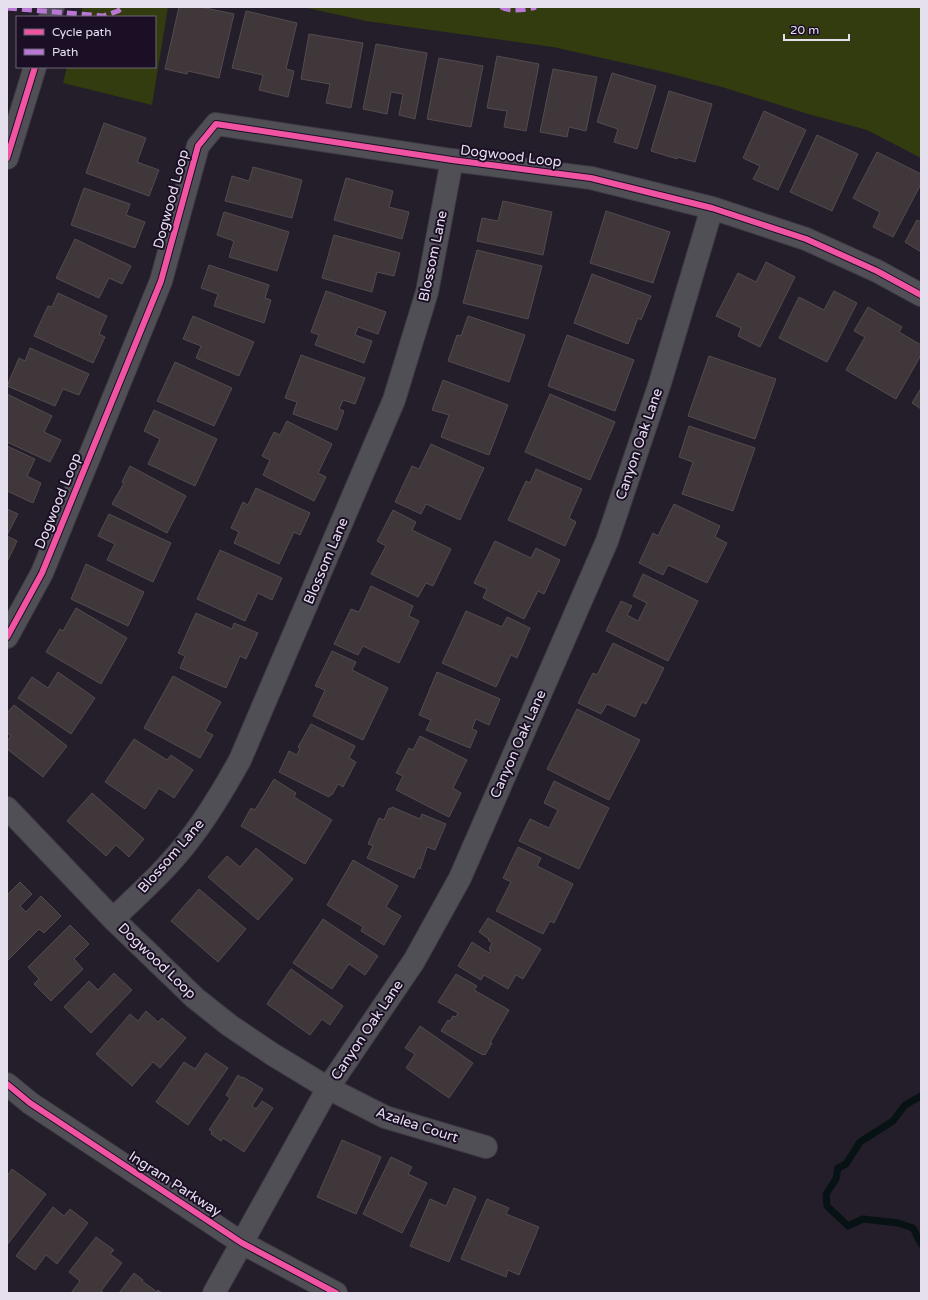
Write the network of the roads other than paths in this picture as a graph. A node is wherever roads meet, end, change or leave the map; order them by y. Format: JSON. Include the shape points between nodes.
{"nodes":[{"id":1,"x":35,"y":68,"type":"edge"},
{"id":2,"x":7,"y":158,"type":"edge"},
{"id":3,"x":452,"y":160,"type":"junction"},
{"id":4,"x":712,"y":208,"type":"junction"},
{"id":5,"x":921,"y":295,"type":"edge"},
{"id":6,"x":7,"y":637,"type":"edge"},
{"id":7,"x":7,"y":808,"type":"edge"},
{"id":8,"x":113,"y":919,"type":"junction"},
{"id":9,"x":7,"y":1084,"type":"edge"},
{"id":10,"x":328,"y":1088,"type":"junction"},
{"id":11,"x":486,"y":1147,"type":"dead end"},
{"id":12,"x":242,"y":1243,"type":"junction"},
{"id":13,"x":214,"y":1293,"type":"edge"},
{"id":14,"x":336,"y":1293,"type":"edge"}],
"edges":[{"from":1,"to":2,"type":"street"},
{"from":3,"to":4,"type":"street","name":"Dogwood Loop","via":[[591,178]]},
{"from":3,"to":6,"type":"street","name":"Dogwood Loop","via":[[216,124],[198,146],[158,288],[42,573]]},
{"from":3,"to":8,"type":"street","name":"Blossom Lane","via":[[427,292],[394,400],[240,760],[218,800],[190,839],[156,878]]},
{"from":4,"to":5,"type":"street","name":"Dogwood Loop","via":[[806,240],[877,271]]},
{"from":4,"to":10,"type":"street","name":"Canyon Oak Lane","via":[[660,383],[607,541],[460,878],[414,961]]},
{"from":7,"to":8,"type":"street","name":"Dogwood Loop"},
{"from":8,"to":10,"type":"street","name":"Dogwood Loop","via":[[195,998],[229,1025]]},
{"from":9,"to":12,"type":"street","name":"Ingram Parkway","via":[[30,1103]]},
{"from":10,"to":11,"type":"street","name":"Azalea Court","via":[[385,1117]]},
{"from":10,"to":12,"type":"street","name":"Canyon Oak Lane"},
{"from":12,"to":13,"type":"street","name":"Canyon Oak Lane"},
{"from":12,"to":14,"type":"street","name":"Ingram Parkway"}]}
